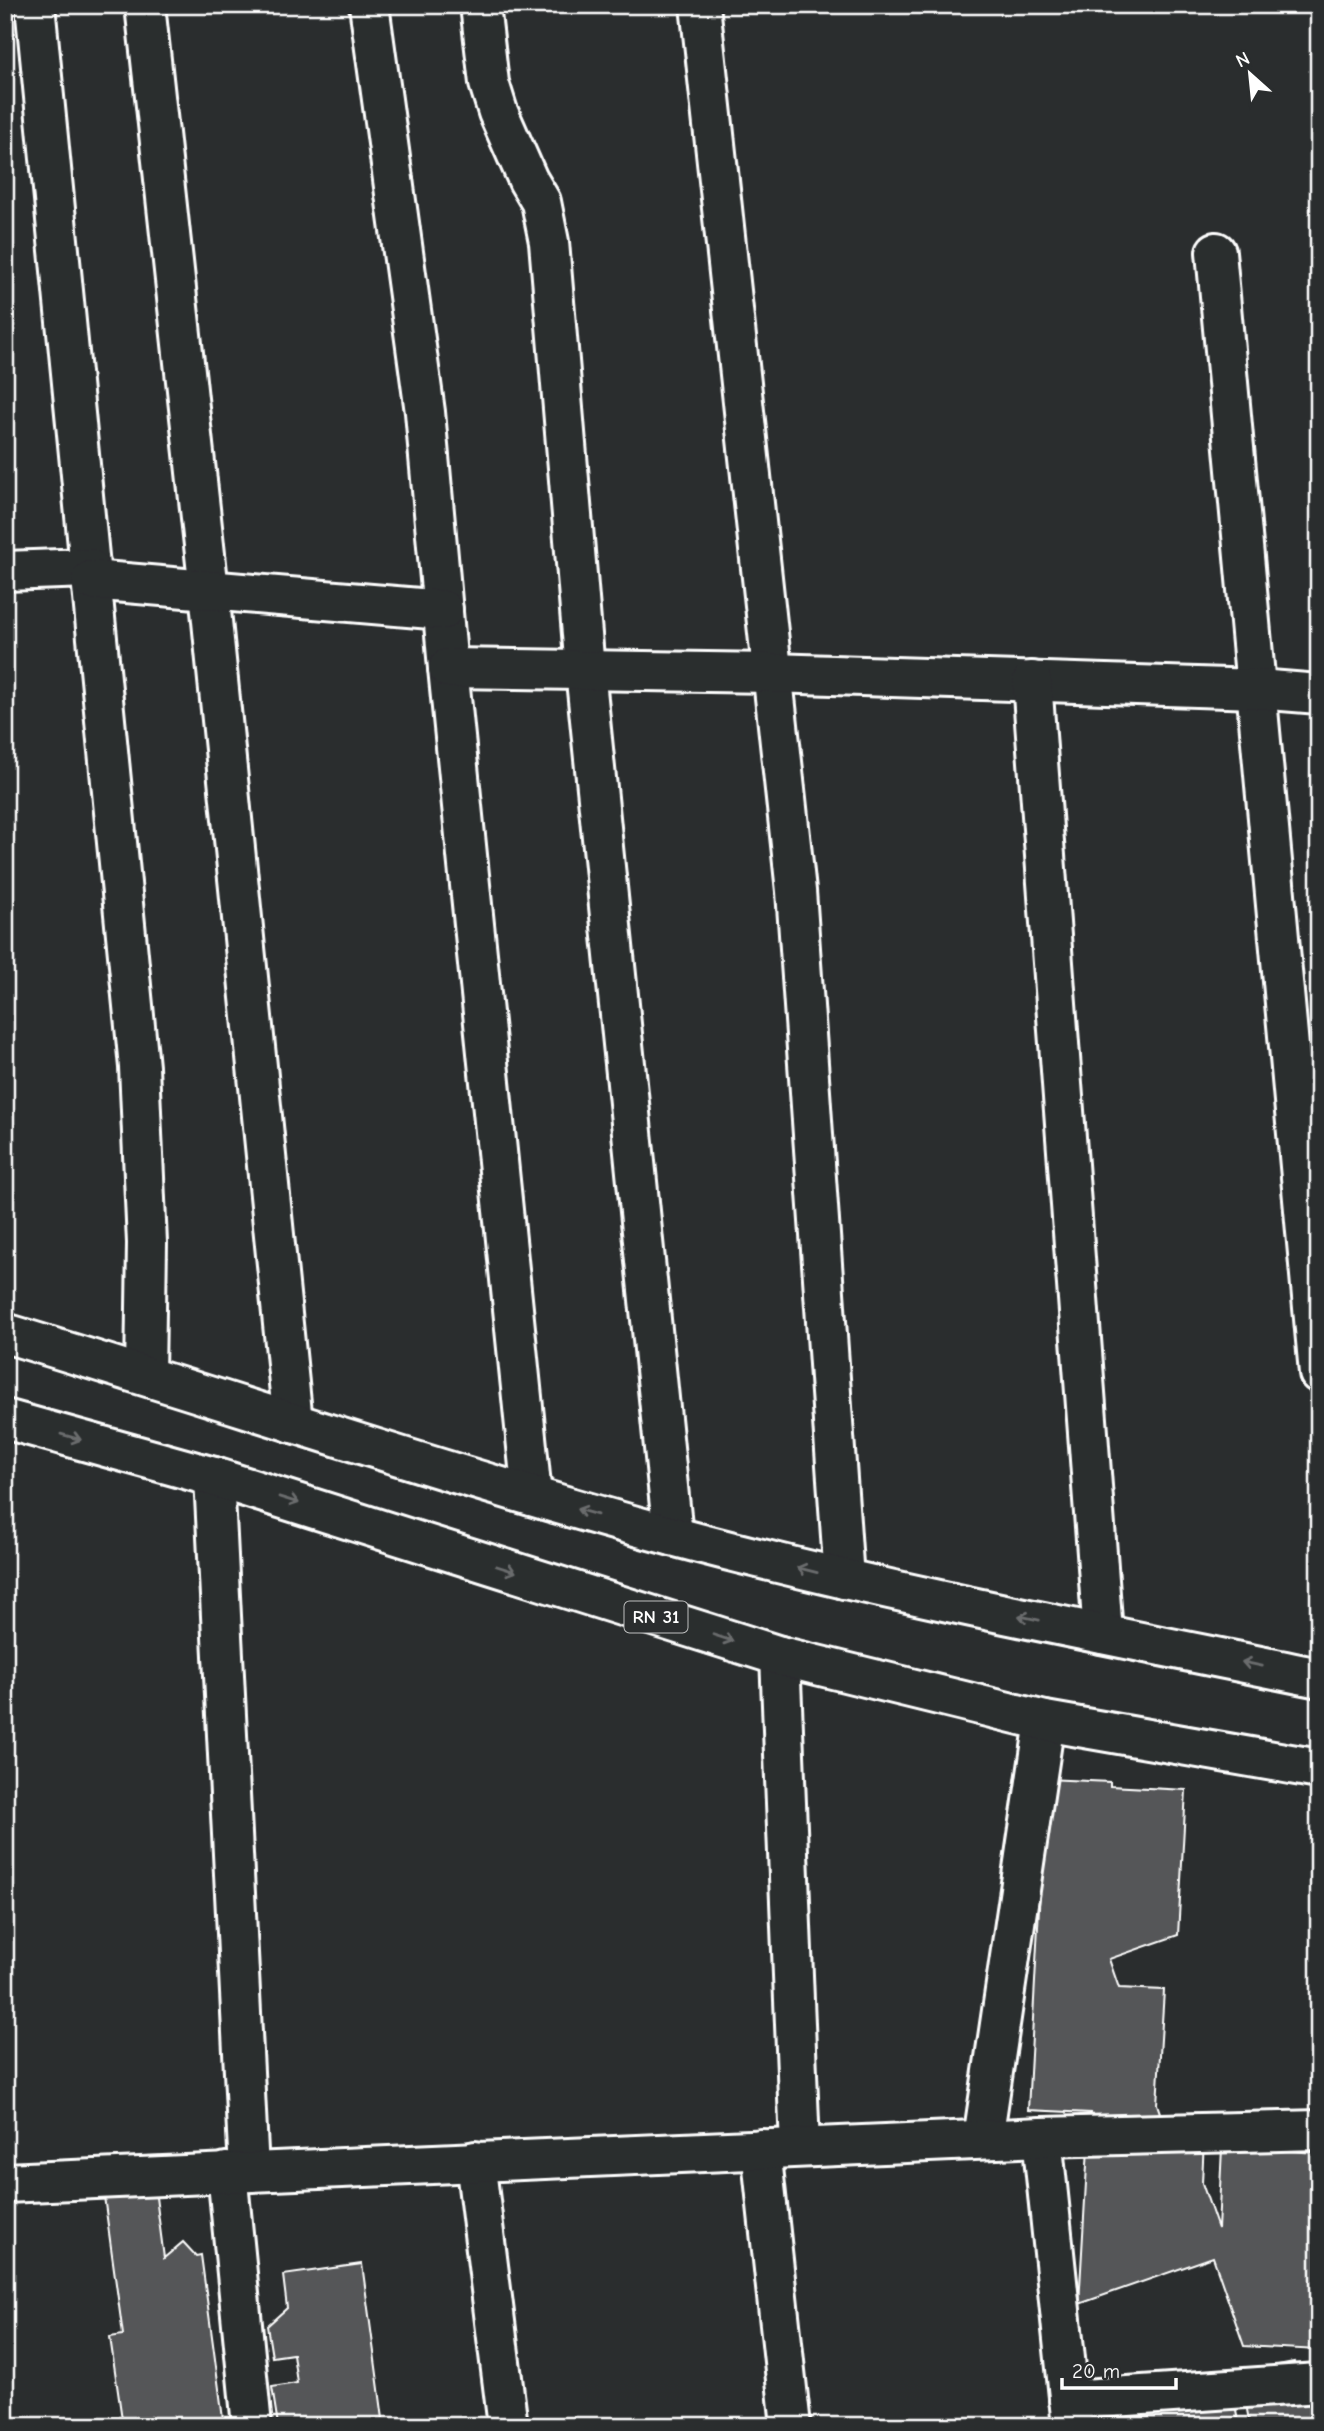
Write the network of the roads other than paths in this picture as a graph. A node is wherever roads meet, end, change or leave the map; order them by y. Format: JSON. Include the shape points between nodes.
{"nodes":[{"id":1,"x":35,"y":5,"type":"edge"},
{"id":2,"x":145,"y":5,"type":"edge"},
{"id":3,"x":369,"y":5,"type":"edge"},
{"id":4,"x":480,"y":5,"type":"edge"},
{"id":5,"x":700,"y":5,"type":"edge"},
{"id":6,"x":1216,"y":252,"type":"dead end"},
{"id":7,"x":5,"y":571,"type":"edge"},
{"id":8,"x":90,"y":574,"type":"junction"},
{"id":9,"x":209,"y":591,"type":"junction"},
{"id":10,"x":443,"y":610,"type":"junction"},
{"id":11,"x":448,"y":668,"type":"junction"},
{"id":12,"x":585,"y":670,"type":"junction"},
{"id":13,"x":772,"y":673,"type":"junction"},
{"id":14,"x":1031,"y":681,"type":"junction"},
{"id":15,"x":1257,"y":689,"type":"junction"},
{"id":16,"x":1319,"y":694,"type":"edge"},
{"id":17,"x":5,"y":1333,"type":"edge"},
{"id":18,"x":1319,"y":1373,"type":"edge"},
{"id":19,"x":145,"y":1375,"type":"junction"},
{"id":20,"x":5,"y":1419,"type":"edge"},
{"id":21,"x":292,"y":1423,"type":"junction"},
{"id":22,"x":214,"y":1477,"type":"junction"},
{"id":23,"x":532,"y":1496,"type":"junction"},
{"id":24,"x":673,"y":1536,"type":"junction"},
{"id":25,"x":844,"y":1579,"type":"junction"},
{"id":26,"x":1103,"y":1634,"type":"junction"},
{"id":27,"x":780,"y":1657,"type":"junction"},
{"id":28,"x":1319,"y":1678,"type":"edge"},
{"id":29,"x":1045,"y":1721,"type":"junction"},
{"id":30,"x":1319,"y":1769,"type":"edge"},
{"id":31,"x":1319,"y":2130,"type":"edge"},
{"id":32,"x":1042,"y":2137,"type":"junction"},
{"id":33,"x":983,"y":2140,"type":"junction"},
{"id":34,"x":800,"y":2147,"type":"junction"},
{"id":35,"x":761,"y":2149,"type":"junction"},
{"id":36,"x":475,"y":2161,"type":"junction"},
{"id":37,"x":238,"y":2172,"type":"junction"},
{"id":38,"x":5,"y":2183,"type":"edge"},
{"id":39,"x":1319,"y":2383,"type":"edge"},
{"id":40,"x":1070,"y":2413,"type":"edge"},
{"id":41,"x":252,"y":2426,"type":"edge"},
{"id":42,"x":508,"y":2426,"type":"edge"},
{"id":43,"x":790,"y":2426,"type":"edge"}],
"edges":[{"from":1,"to":8,"type":"main road"},
{"from":2,"to":9,"type":"main road"},
{"from":3,"to":10,"type":"main road","via":[[425,412]]},
{"from":4,"to":12,"type":"main road","via":[[488,83],[527,180],[541,202],[548,230]]},
{"from":5,"to":13,"type":"main road"},
{"from":6,"to":15,"type":"main road"},
{"from":7,"to":8,"type":"main road"},
{"from":8,"to":9,"type":"main road"},
{"from":8,"to":19,"type":"main road","via":[[139,1067],[147,1243]]},
{"from":9,"to":10,"type":"main road"},
{"from":9,"to":21,"type":"main road"},
{"from":10,"to":11,"type":"main road"},
{"from":11,"to":12,"type":"main road"},
{"from":11,"to":23,"type":"main road"},
{"from":12,"to":13,"type":"main road"},
{"from":12,"to":24,"type":"main road"},
{"from":13,"to":14,"type":"main road"},
{"from":13,"to":25,"type":"main road","via":[[796,891]]},
{"from":14,"to":15,"type":"main road"},
{"from":14,"to":26,"type":"main road"},
{"from":15,"to":16,"type":"main road"},
{"from":15,"to":18,"type":"main road"},
{"from":17,"to":19,"type":"main road"},
{"from":19,"to":21,"type":"main road"},
{"from":20,"to":22,"type":"main road","number":"RN 31","one_way":true},
{"from":21,"to":23,"type":"main road"},
{"from":22,"to":27,"type":"main road","number":"RN 31","one_way":true},
{"from":22,"to":37,"type":"main road"},
{"from":24,"to":23,"type":"main road","one_way":true},
{"from":25,"to":24,"type":"main road","one_way":true},
{"from":26,"to":25,"type":"main road","one_way":true},
{"from":28,"to":26,"type":"main road","one_way":true},
{"from":27,"to":29,"type":"main road","number":"RN 31"},
{"from":27,"to":34,"type":"main road"},
{"from":29,"to":30,"type":"main road","number":"RN 31"},
{"from":29,"to":33,"type":"main road"},
{"from":31,"to":32,"type":"main road"},
{"from":32,"to":33,"type":"main road"},
{"from":32,"to":40,"type":"main road"},
{"from":33,"to":34,"type":"main road"},
{"from":34,"to":35,"type":"main road"},
{"from":35,"to":36,"type":"main road"},
{"from":35,"to":43,"type":"main road"},
{"from":36,"to":37,"type":"main road"},
{"from":36,"to":42,"type":"main road"},
{"from":37,"to":38,"type":"main road"},
{"from":37,"to":41,"type":"main road"},
{"from":39,"to":40,"type":"main road"}]}
